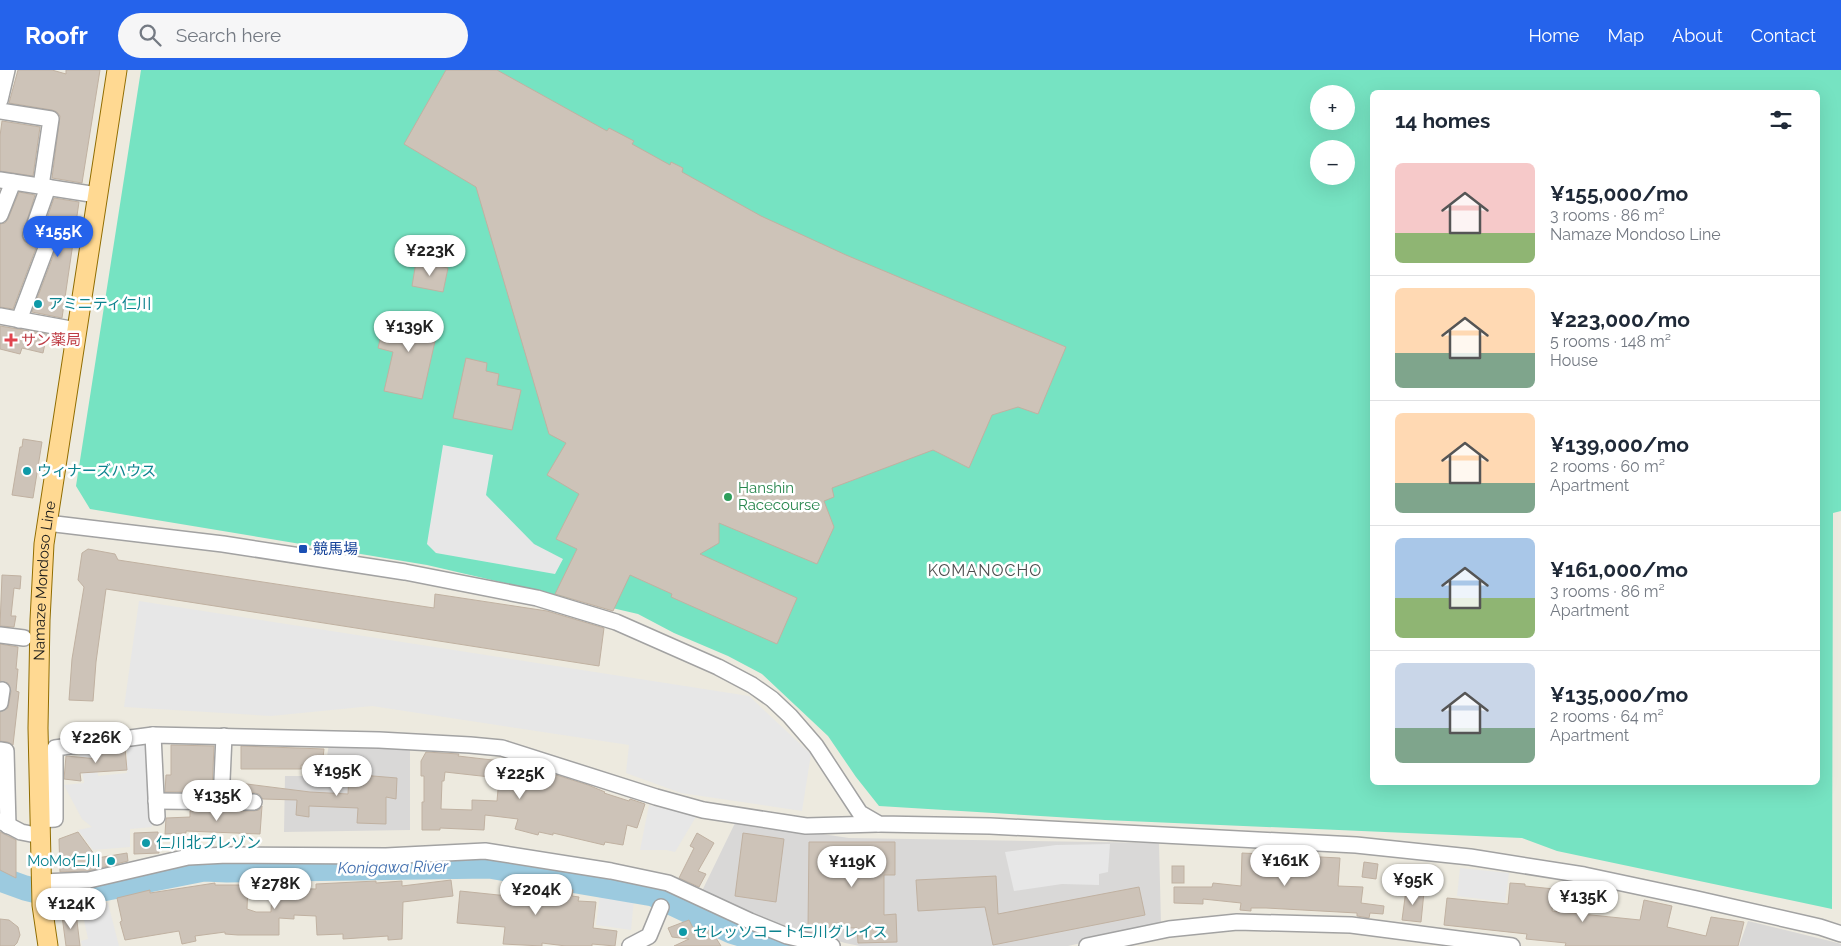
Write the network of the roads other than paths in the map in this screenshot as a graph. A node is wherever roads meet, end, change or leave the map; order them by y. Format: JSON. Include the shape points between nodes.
{"nodes":[{"id":1,"x":7,"y":70,"type":"edge"},
{"id":2,"x":117,"y":70,"type":"edge"},
{"id":3,"x":0,"y":100,"type":"edge"},
{"id":4,"x":0,"y":110,"type":"edge"},
{"id":5,"x":6,"y":181,"type":"edge"},
{"id":6,"x":44,"y":187,"type":"junction"},
{"id":7,"x":97,"y":195,"type":"junction"},
{"id":8,"x":0,"y":215,"type":"edge"},
{"id":9,"x":0,"y":316,"type":"edge"},
{"id":10,"x":19,"y":320,"type":"junction"},
{"id":11,"x":76,"y":330,"type":"junction"},
{"id":12,"x":47,"y":523,"type":"junction"},
{"id":13,"x":0,"y":636,"type":"edge"},
{"id":14,"x":24,"y":638,"type":"dead end"},
{"id":15,"x":153,"y":735,"type":"junction"},
{"id":16,"x":224,"y":736,"type":"junction"},
{"id":17,"x":0,"y":750,"type":"edge"},
{"id":18,"x":156,"y":801,"type":"junction"},
{"id":19,"x":222,"y":802,"type":"junction"},
{"id":20,"x":254,"y":802,"type":"dead end"},
{"id":21,"x":157,"y":817,"type":"dead end"},
{"id":22,"x":4,"y":823,"type":"edge"},
{"id":23,"x":879,"y":824,"type":"junction"},
{"id":24,"x":40,"y":828,"type":"junction"},
{"id":25,"x":42,"y":882,"type":"junction"},
{"id":26,"x":661,"y":907,"type":"dead end"},
{"id":27,"x":1841,"y":934,"type":"edge"},
{"id":28,"x":48,"y":946,"type":"edge"},
{"id":29,"x":630,"y":946,"type":"edge"},
{"id":30,"x":832,"y":946,"type":"edge"},
{"id":31,"x":1087,"y":946,"type":"edge"},
{"id":32,"x":1512,"y":946,"type":"edge"}],
"edges":[{"from":1,"to":3,"type":"street"},
{"from":2,"to":7,"type":"main road","name":"Namaze Mondoso Line"},
{"from":4,"to":6,"type":"street","via":[[51,119]]},
{"from":5,"to":6,"type":"street"},
{"from":5,"to":8,"type":"street"},
{"from":6,"to":7,"type":"street"},
{"from":6,"to":10,"type":"street","via":[[31,235],[48,243]]},
{"from":7,"to":11,"type":"main road","name":"Namaze Mondoso Line"},
{"from":9,"to":10,"type":"street"},
{"from":10,"to":11,"type":"street"},
{"from":11,"to":12,"type":"main road","name":"Namaze Mondoso Line"},
{"from":12,"to":23,"type":"street","via":[[223,544],[405,572],[537,598],[616,622],[718,667],[772,699],[816,746],[860,814]]},
{"from":12,"to":24,"type":"main road","name":"Namaze Mondoso Line","via":[[40,620]]},
{"from":13,"to":14,"type":"street"},
{"from":15,"to":16,"type":"street"},
{"from":15,"to":18,"type":"street"},
{"from":15,"to":24,"type":"street","via":[[55,748],[55,819]]},
{"from":16,"to":19,"type":"street"},
{"from":16,"to":23,"type":"street","via":[[378,740],[502,748],[703,810],[806,826]]},
{"from":17,"to":22,"type":"street","via":[[6,751]]},
{"from":18,"to":19,"type":"street"},
{"from":18,"to":21,"type":"street"},
{"from":19,"to":20,"type":"street"},
{"from":22,"to":24,"type":"street","via":[[21,832]]},
{"from":23,"to":27,"type":"street","via":[[990,826],[1356,845],[1470,857],[1622,883],[1801,922]]},
{"from":24,"to":25,"type":"main road","name":"Namaze Mondoso Line"},
{"from":25,"to":28,"type":"main road","name":"Namaze Mondoso Line"},
{"from":25,"to":30,"type":"street","via":[[89,880],[188,857],[386,856],[485,851],[668,883],[787,936]]},
{"from":26,"to":29,"type":"street","via":[[649,936]]},
{"from":31,"to":32,"type":"street","via":[[1169,929],[1237,922],[1350,925]]}]}
